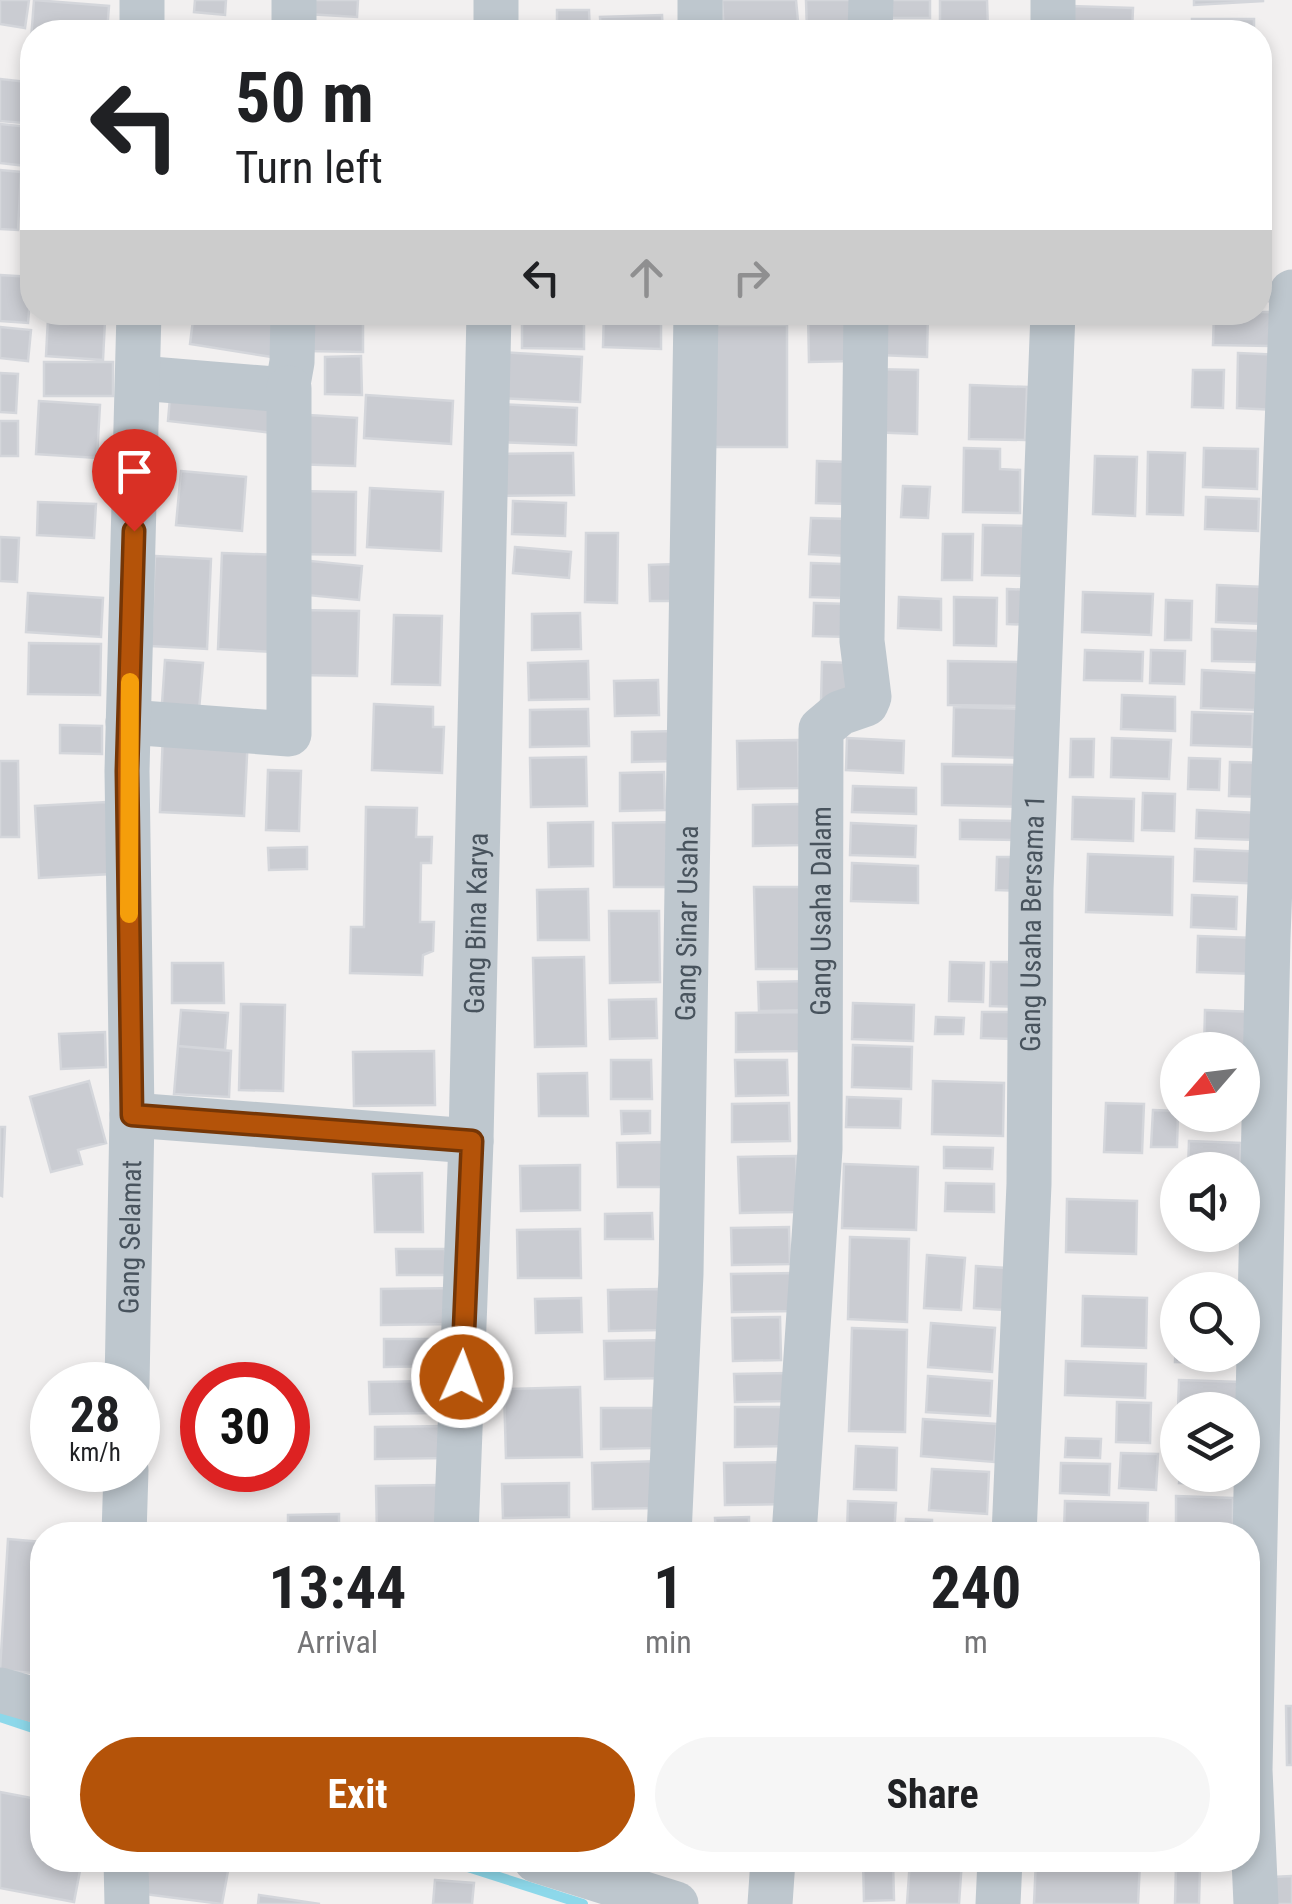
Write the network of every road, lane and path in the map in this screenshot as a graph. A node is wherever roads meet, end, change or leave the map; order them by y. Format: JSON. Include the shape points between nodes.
{"nodes":[{"id":1,"x":1292,"y":292,"type":"edge"},
{"id":2,"x":140,"y":325,"type":"edge"},
{"id":3,"x":291,"y":325,"type":"edge"},
{"id":4,"x":490,"y":325,"type":"edge"},
{"id":5,"x":696,"y":325,"type":"edge"},
{"id":6,"x":866,"y":325,"type":"edge"},
{"id":7,"x":1053,"y":325,"type":"edge"},
{"id":8,"x":139,"y":378,"type":"junction"},
{"id":9,"x":289,"y":388,"type":"junction"},
{"id":10,"x":128,"y":722,"type":"junction"},
{"id":11,"x":132,"y":1115,"type":"junction"},
{"id":12,"x":472,"y":1141,"type":"junction"},
{"id":13,"x":127,"y":1362,"type":"edge"},
{"id":14,"x":125,"y":1492,"type":"edge"},
{"id":15,"x":124,"y":1522,"type":"edge"},
{"id":16,"x":457,"y":1522,"type":"edge"},
{"id":17,"x":670,"y":1522,"type":"edge"},
{"id":18,"x":795,"y":1522,"type":"edge"},
{"id":19,"x":1015,"y":1522,"type":"edge"},
{"id":20,"x":1255,"y":1522,"type":"edge"},
{"id":21,"x":0,"y":1690,"type":"edge"},
{"id":22,"x":30,"y":1699,"type":"edge"},
{"id":23,"x":126,"y":1872,"type":"edge"},
{"id":24,"x":592,"y":1872,"type":"edge"},
{"id":25,"x":772,"y":1872,"type":"edge"},
{"id":26,"x":999,"y":1872,"type":"edge"},
{"id":27,"x":1255,"y":1872,"type":"edge"},
{"id":28,"x":661,"y":1887,"type":"edge"},
{"id":29,"x":127,"y":1904,"type":"edge"},
{"id":30,"x":770,"y":1904,"type":"edge"},
{"id":31,"x":998,"y":1904,"type":"edge"},
{"id":32,"x":1256,"y":1904,"type":"edge"}],
"edges":[{"from":1,"to":20,"type":"street"},
{"from":2,"to":8,"type":"street","name":"Gang Selamat"},
{"from":3,"to":9,"type":"street"},
{"from":4,"to":12,"type":"street","name":"Gang Bina Karya"},
{"from":5,"to":17,"type":"street","name":"Gang Sinar Usaha","via":[[681,1274]]},
{"from":6,"to":18,"type":"street","name":"Gang Usaha Dalam","via":[[862,641],[868,697],[821,730],[820,1149]]},
{"from":7,"to":19,"type":"street","name":"Gang Usaha Bersama 1"},
{"from":8,"to":9,"type":"street"},
{"from":8,"to":10,"type":"street","name":"Gang Selamat"},
{"from":9,"to":10,"type":"street","via":[[288,734]]},
{"from":10,"to":11,"type":"street","name":"Gang Selamat"},
{"from":11,"to":12,"type":"street"},
{"from":11,"to":13,"type":"street","name":"Gang Selamat"},
{"from":12,"to":16,"type":"street","name":"Gang Bina Karya"},
{"from":14,"to":15,"type":"street"},
{"from":21,"to":22,"type":"street"},
{"from":23,"to":29,"type":"street"},
{"from":24,"to":28,"type":"street"},
{"from":25,"to":30,"type":"street"},
{"from":26,"to":31,"type":"street"},
{"from":27,"to":32,"type":"street"}]}
